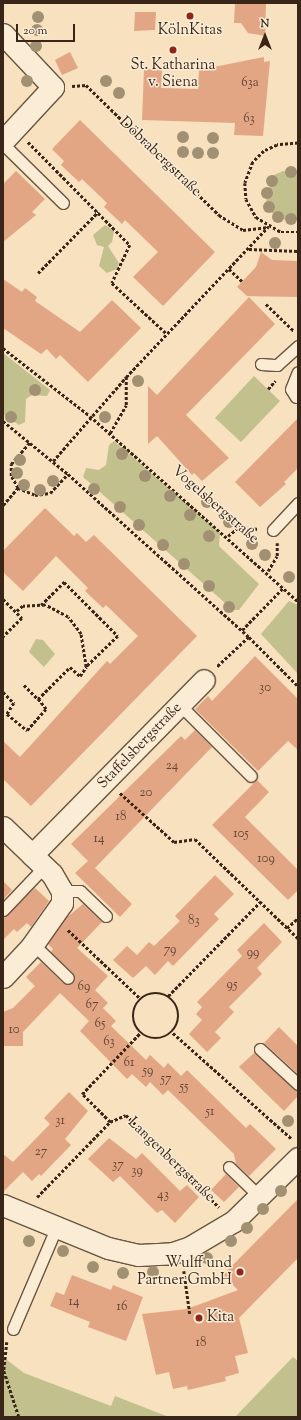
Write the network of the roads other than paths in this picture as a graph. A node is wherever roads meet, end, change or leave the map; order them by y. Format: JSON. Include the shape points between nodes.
{"nodes":[{"id":1,"x":3,"y":34,"type":"edge"},
{"id":2,"x":3,"y":141,"type":"edge"},
{"id":3,"x":63,"y":203,"type":"dead end"},
{"id":4,"x":298,"y":346,"type":"edge"},
{"id":5,"x":261,"y":364,"type":"dead end"},
{"id":6,"x":298,"y":372,"type":"edge"},
{"id":7,"x":296,"y":397,"type":"dead end"},
{"id":8,"x":298,"y":503,"type":"edge"},
{"id":9,"x":273,"y":530,"type":"road end"},
{"id":10,"x":204,"y":680,"type":"road end"},
{"id":11,"x":180,"y":705,"type":"junction"},
{"id":12,"x":252,"y":776,"type":"dead end"},
{"id":13,"x":3,"y":826,"type":"edge"},
{"id":14,"x":38,"y":861,"type":"junction"},
{"id":15,"x":62,"y":891,"type":"junction"},
{"id":16,"x":3,"y":910,"type":"edge"},
{"id":17,"x":106,"y":916,"type":"dead end"},
{"id":18,"x":34,"y":944,"type":"junction"},
{"id":19,"x":3,"y":977,"type":"edge"},
{"id":20,"x":68,"y":978,"type":"dead end"},
{"id":21,"x":260,"y":1049,"type":"dead end"},
{"id":22,"x":298,"y":1084,"type":"edge"},
{"id":23,"x":298,"y":1158,"type":"edge"},
{"id":24,"x":229,"y":1167,"type":"dead end"},
{"id":25,"x":260,"y":1197,"type":"junction"},
{"id":26,"x":3,"y":1205,"type":"edge"},
{"id":27,"x":56,"y":1228,"type":"junction"},
{"id":28,"x":13,"y":1329,"type":"road end"}],
"edges":[{"from":1,"to":2,"type":"street","via":[[53,87]]},
{"from":2,"to":3,"type":"lane"},
{"from":4,"to":5,"type":"lane","via":[[277,365]]},
{"from":6,"to":7,"type":"lane","via":[[291,389]]},
{"from":8,"to":9,"type":"lane","name":"Vogelsbergstraße"},
{"from":10,"to":11,"type":"street","name":"Staffelsbergstraße"},
{"from":11,"to":12,"type":"lane"},
{"from":11,"to":14,"type":"street","name":"Staffelsbergstraße","via":[[107,780]]},
{"from":13,"to":14,"type":"street"},
{"from":14,"to":15,"type":"street"},
{"from":14,"to":16,"type":"lane"},
{"from":15,"to":17,"type":"lane","via":[[80,892]]},
{"from":15,"to":18,"type":"street","via":[[62,903]]},
{"from":18,"to":19,"type":"street"},
{"from":18,"to":20,"type":"lane"},
{"from":21,"to":22,"type":"lane"},
{"from":23,"to":25,"type":"street"},
{"from":24,"to":25,"type":"lane"},
{"from":25,"to":27,"type":"street","via":[[234,1221],[190,1247],[150,1255],[108,1248]]},
{"from":26,"to":27,"type":"street"},
{"from":27,"to":28,"type":"lane"}]}
